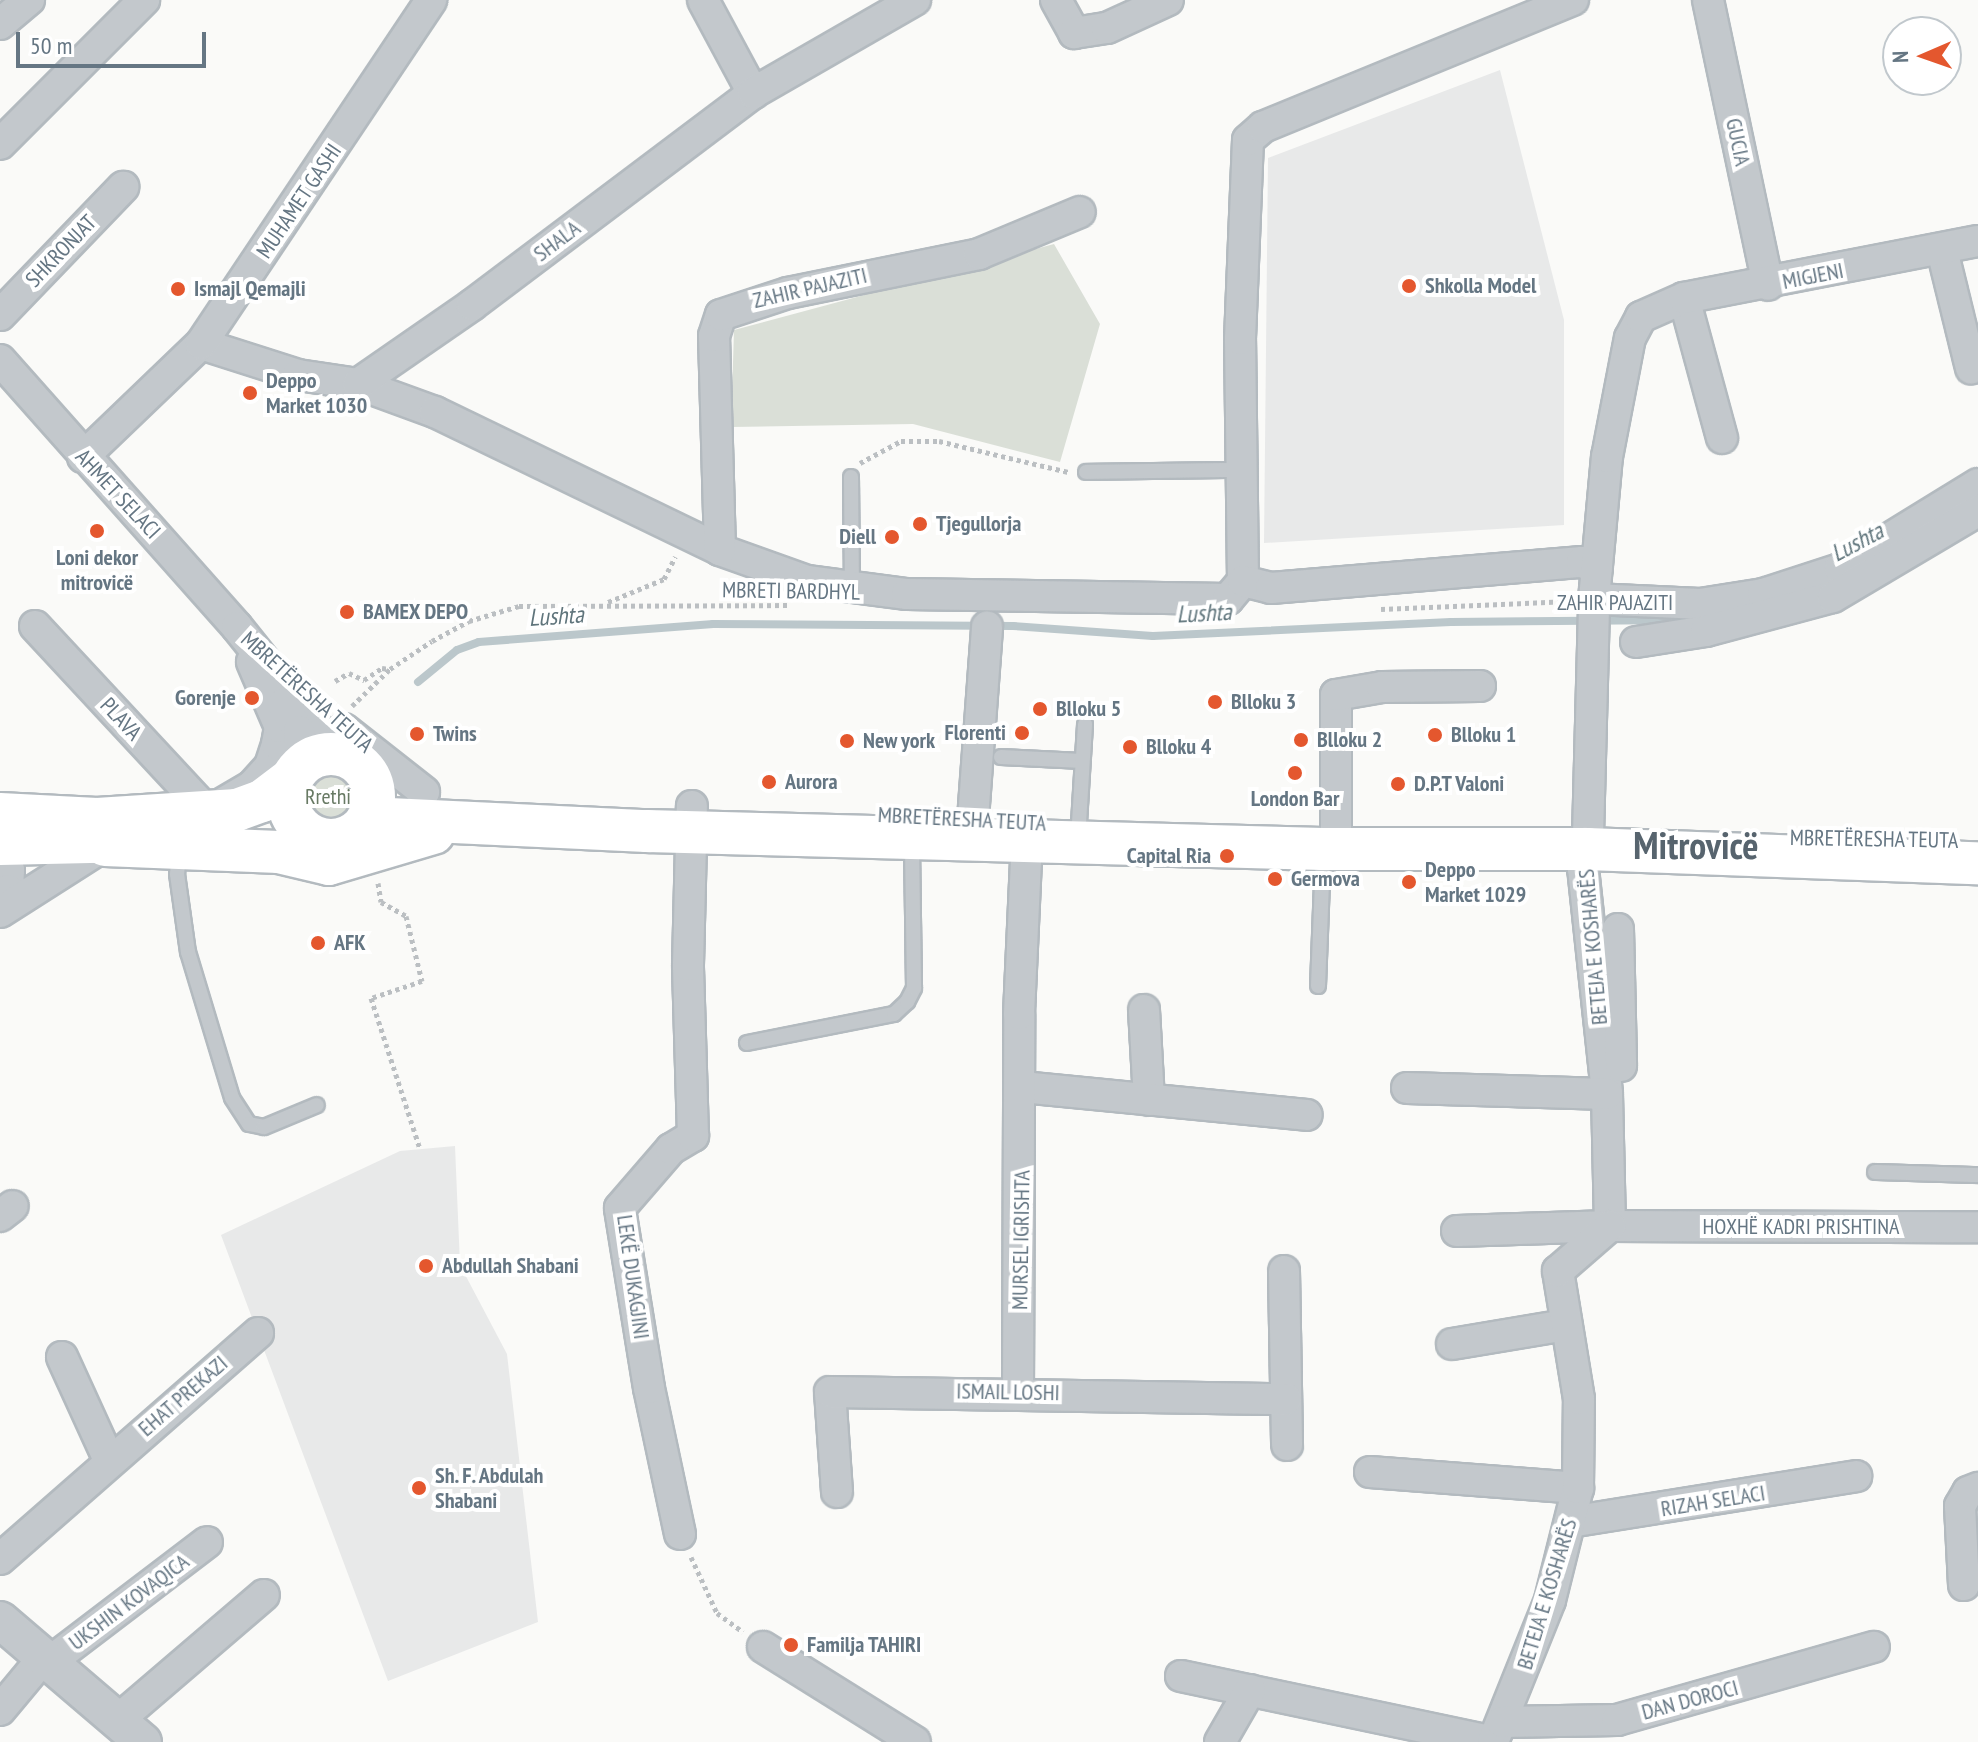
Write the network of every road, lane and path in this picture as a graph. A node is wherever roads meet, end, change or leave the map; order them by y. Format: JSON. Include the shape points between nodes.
{"nodes":[{"id":1,"x":29,"y":0,"type":"edge"},
{"id":2,"x":144,"y":0,"type":"edge"},
{"id":3,"x":431,"y":0,"type":"edge"},
{"id":4,"x":703,"y":0,"type":"edge"},
{"id":5,"x":915,"y":0,"type":"edge"},
{"id":6,"x":1056,"y":0,"type":"edge"},
{"id":7,"x":1168,"y":0,"type":"edge"},
{"id":8,"x":1573,"y":0,"type":"edge"},
{"id":9,"x":1708,"y":0,"type":"edge"},
{"id":10,"x":0,"y":24,"type":"edge"},
{"id":11,"x":753,"y":93,"type":"junction"},
{"id":12,"x":0,"y":144,"type":"edge"},
{"id":13,"x":123,"y":187,"type":"dead end"},
{"id":14,"x":1080,"y":212,"type":"dead end"},
{"id":15,"x":1978,"y":241,"type":"edge"},
{"id":16,"x":1942,"y":250,"type":"junction"},
{"id":17,"x":1768,"y":285,"type":"junction"},
{"id":18,"x":1684,"y":298,"type":"junction"},
{"id":19,"x":0,"y":315,"type":"edge"},
{"id":20,"x":1641,"y":317,"type":"joint"},
{"id":21,"x":201,"y":344,"type":"junction"},
{"id":22,"x":0,"y":360,"type":"edge"},
{"id":23,"x":1971,"y":368,"type":"dead end"},
{"id":24,"x":358,"y":384,"type":"junction"},
{"id":25,"x":1722,"y":438,"type":"dead end"},
{"id":26,"x":83,"y":457,"type":"junction"},
{"id":27,"x":1238,"y":470,"type":"junction"},
{"id":28,"x":1086,"y":472,"type":"joint"},
{"id":29,"x":851,"y":477,"type":"joint"},
{"id":30,"x":1978,"y":484,"type":"edge"},
{"id":31,"x":1978,"y":511,"type":"edge"},
{"id":32,"x":720,"y":550,"type":"junction"},
{"id":33,"x":678,"y":552,"type":"dead end"},
{"id":34,"x":1597,"y":568,"type":"junction"},
{"id":35,"x":1243,"y":581,"type":"junction"},
{"id":36,"x":852,"y":587,"type":"junction"},
{"id":37,"x":602,"y":604,"type":"junction"},
{"id":38,"x":802,"y":605,"type":"dead end"},
{"id":39,"x":1594,"y":605,"type":"junction"},
{"id":40,"x":1368,"y":609,"type":"dead end"},
{"id":41,"x":35,"y":626,"type":"dead end"},
{"id":42,"x":237,"y":627,"type":"junction"},
{"id":43,"x":987,"y":627,"type":"dead end"},
{"id":44,"x":1636,"y":642,"type":"dead end"},
{"id":45,"x":390,"y":669,"type":"junction"},
{"id":46,"x":335,"y":681,"type":"dead end"},
{"id":47,"x":1480,"y":686,"type":"dead end"},
{"id":48,"x":336,"y":721,"type":"junction"},
{"id":49,"x":1085,"y":724,"type":"dead end"},
{"id":50,"x":1001,"y":757,"type":"dead end"},
{"id":51,"x":1082,"y":761,"type":"junction"},
{"id":52,"x":297,"y":772,"type":"junction"},
{"id":53,"x":365,"y":790,"type":"junction"},
{"id":54,"x":424,"y":792,"type":"junction"},
{"id":55,"x":208,"y":812,"type":"junction"},
{"id":56,"x":0,"y":814,"type":"edge"},
{"id":57,"x":693,"y":819,"type":"junction"},
{"id":58,"x":973,"y":819,"type":"junction"},
{"id":59,"x":1079,"y":823,"type":"junction"},
{"id":60,"x":457,"y":824,"type":"junction"},
{"id":61,"x":309,"y":834,"type":"junction"},
{"id":62,"x":912,"y":838,"type":"junction"},
{"id":63,"x":1329,"y":839,"type":"junction"},
{"id":64,"x":1978,"y":840,"type":"edge"},
{"id":65,"x":1027,"y":841,"type":"junction"},
{"id":66,"x":1588,"y":842,"type":"junction"},
{"id":67,"x":0,"y":844,"type":"edge"},
{"id":68,"x":105,"y":845,"type":"junction"},
{"id":69,"x":180,"y":848,"type":"junction"},
{"id":70,"x":0,"y":862,"type":"edge"},
{"id":71,"x":1978,"y":863,"type":"edge"},
{"id":72,"x":377,"y":876,"type":"dead end"},
{"id":73,"x":0,"y":902,"type":"edge"},
{"id":74,"x":0,"y":912,"type":"edge"},
{"id":75,"x":1618,"y":929,"type":"dead end"},
{"id":76,"x":1318,"y":986,"type":"dead end"},
{"id":77,"x":1144,"y":1010,"type":"dead end"},
{"id":78,"x":747,"y":1043,"type":"dead end"},
{"id":79,"x":1022,"y":1087,"type":"junction"},
{"id":80,"x":1407,"y":1088,"type":"dead end"},
{"id":81,"x":1607,"y":1094,"type":"junction"},
{"id":82,"x":1149,"y":1100,"type":"junction"},
{"id":83,"x":317,"y":1105,"type":"dead end"},
{"id":84,"x":1307,"y":1115,"type":"dead end"},
{"id":85,"x":420,"y":1149,"type":"dead end"},
{"id":86,"x":1875,"y":1172,"type":"dead end"},
{"id":87,"x":1978,"y":1175,"type":"edge"},
{"id":88,"x":1618,"y":1227,"type":"junction"},
{"id":89,"x":1978,"y":1227,"type":"edge"},
{"id":90,"x":1457,"y":1231,"type":"dead end"},
{"id":91,"x":1284,"y":1271,"type":"dead end"},
{"id":92,"x":1566,"y":1325,"type":"junction"},
{"id":93,"x":258,"y":1333,"type":"dead end"},
{"id":94,"x":1452,"y":1344,"type":"dead end"},
{"id":95,"x":62,"y":1357,"type":"dead end"},
{"id":96,"x":1018,"y":1392,"type":"junction"},
{"id":97,"x":1286,"y":1399,"type":"junction"},
{"id":98,"x":1287,"y":1445,"type":"dead end"},
{"id":99,"x":109,"y":1460,"type":"junction"},
{"id":100,"x":1370,"y":1472,"type":"dead end"},
{"id":101,"x":1856,"y":1476,"type":"dead end"},
{"id":102,"x":1578,"y":1488,"type":"junction"},
{"id":103,"x":1978,"y":1488,"type":"edge"},
{"id":104,"x":837,"y":1492,"type":"dead end"},
{"id":105,"x":1570,"y":1522,"type":"junction"},
{"id":106,"x":680,"y":1534,"type":"joint"},
{"id":107,"x":207,"y":1542,"type":"dead end"},
{"id":108,"x":0,"y":1559,"type":"edge"},
{"id":109,"x":1964,"y":1585,"type":"dead end"},
{"id":110,"x":264,"y":1595,"type":"dead end"},
{"id":111,"x":0,"y":1620,"type":"edge"},
{"id":112,"x":763,"y":1647,"type":"joint"},
{"id":113,"x":1874,"y":1647,"type":"dead end"},
{"id":114,"x":48,"y":1658,"type":"junction"},
{"id":115,"x":1181,"y":1676,"type":"dead end"},
{"id":116,"x":1250,"y":1690,"type":"junction"},
{"id":117,"x":0,"y":1710,"type":"edge"},
{"id":118,"x":130,"y":1731,"type":"edge"},
{"id":119,"x":1497,"y":1732,"type":"edge"},
{"id":120,"x":915,"y":1742,"type":"edge"},
{"id":121,"x":1220,"y":1742,"type":"edge"}],
"edges":[{"from":1,"to":10,"type":"street"},
{"from":2,"to":12,"type":"street"},
{"from":3,"to":21,"type":"street","name":"MUHAMET GASHI"},
{"from":4,"to":11,"type":"street"},
{"from":5,"to":11,"type":"street","name":"SHALA"},
{"from":6,"to":7,"type":"street","via":[[1074,33],[1107,28]]},
{"from":8,"to":27,"type":"street","via":[[1263,127],[1248,140]]},
{"from":9,"to":17,"type":"street","name":"GUCIA"},
{"from":11,"to":24,"type":"street","name":"SHALA","via":[[472,305]]},
{"from":13,"to":19,"type":"street","name":"SHKRONJAT"},
{"from":14,"to":32,"type":"street","name":"ZAHIR PAJAZITI","via":[[979,254],[788,293],[721,315],[714,336]]},
{"from":15,"to":16,"type":"street","name":"MIGJENI"},
{"from":16,"to":17,"type":"street","name":"MIGJENI"},
{"from":16,"to":23,"type":"street"},
{"from":17,"to":18,"type":"street","name":"MIGJENI"},
{"from":18,"to":20,"type":"street","name":"MIGJENI"},
{"from":18,"to":25,"type":"street"},
{"from":20,"to":34,"type":"street","name":"BETEJA E KOSHARËS","via":[[1630,338],[1607,457]]},
{"from":21,"to":24,"type":"street","via":[[298,375]]},
{"from":21,"to":26,"type":"street","name":"MUHAMET GASHI"},
{"from":22,"to":26,"type":"street","name":"AHMET SELACI"},
{"from":24,"to":32,"type":"street","via":[[435,412]]},
{"from":26,"to":42,"type":"street","name":"AHMET SELACI"},
{"from":27,"to":28,"type":"lane"},
{"from":27,"to":35,"type":"street"},
{"from":28,"to":29,"type":"path","via":[[1057,473],[939,441],[901,441],[859,463]]},
{"from":29,"to":36,"type":"lane"},
{"from":30,"to":39,"type":"street","name":"ZAHIR PAJAZITI","via":[[1840,569],[1763,594],[1700,604]]},
{"from":31,"to":44,"type":"street","via":[[1833,597],[1706,631]]},
{"from":32,"to":36,"type":"street","via":[[807,581]]},
{"from":33,"to":37,"type":"path","via":[[664,579]]},
{"from":34,"to":35,"type":"street","via":[[1582,562],[1271,588]]},
{"from":34,"to":39,"type":"street","name":"BETEJA E KOSHARËS"},
{"from":35,"to":36,"type":"street","via":[[1228,599],[907,594]]},
{"from":37,"to":38,"type":"path","name":"MBRETI BARDHYL"},
{"from":37,"to":45,"type":"path","name":"MBRETI BARDHYL","via":[[519,606],[469,621]]},
{"from":39,"to":40,"type":"path","name":"ZAHIR PAJAZITI"},
{"from":39,"to":66,"type":"street","name":"BETEJA E KOSHARËS"},
{"from":41,"to":55,"type":"street","name":"PLAVA"},
{"from":42,"to":48,"type":"street","name":"MBRETËRESHA TEUTA"},
{"from":42,"to":52,"type":"street","name":"AHMET SELACI","via":[[299,731]]},
{"from":42,"to":53,"type":"street","name":"AHMET SELACI"},
{"from":42,"to":55,"type":"street","name":"MBRETËRESHA TEUTA","via":[[280,727],[270,766],[252,786]]},
{"from":43,"to":58,"type":"street"},
{"from":45,"to":46,"type":"path","via":[[382,668],[364,680],[349,673]]},
{"from":45,"to":48,"type":"path"},
{"from":47,"to":63,"type":"street","via":[[1382,687],[1336,695]]},
{"from":48,"to":54,"type":"street","name":"MBRETËRESHA TEUTA"},
{"from":49,"to":51,"type":"lane"},
{"from":50,"to":51,"type":"lane"},
{"from":51,"to":59,"type":"lane"},
{"from":52,"to":53,"type":"main road","via":[[322,755]]},
{"from":52,"to":55,"type":"main road","name":"MBRETËRESHA TEUTA","via":[[262,801]]},
{"from":52,"to":61,"type":"main road","via":[[292,815]]},
{"from":53,"to":54,"type":"main road"},
{"from":53,"to":60,"type":"main road","name":"MBRETËRESHA TEUTA"},
{"from":53,"to":61,"type":"main road","via":[[360,828],[335,839]]},
{"from":54,"to":57,"type":"main road","name":"MBRETËRESHA TEUTA"},
{"from":55,"to":56,"type":"main road","name":"MBRETËRESHA TEUTA","via":[[97,819]]},
{"from":57,"to":58,"type":"main road","name":"MBRETËRESHA TEUTA"},
{"from":57,"to":60,"type":"main road","name":"MBRETËRESHA TEUTA"},
{"from":57,"to":62,"type":"main road","name":"MBRETËRESHA TEUTA"},
{"from":57,"to":106,"type":"street","name":"LEKË DUKAGJINI","via":[[688,965],[693,1136],[671,1149],[620,1208],[649,1388]]},
{"from":58,"to":59,"type":"main road","name":"MBRETËRESHA TEUTA"},
{"from":59,"to":63,"type":"main road","name":"MBRETËRESHA TEUTA"},
{"from":60,"to":69,"type":"main road","via":[[329,864],[279,852]]},
{"from":61,"to":68,"type":"main road","via":[[262,826]]},
{"from":62,"to":65,"type":"main road","name":"MBRETËRESHA TEUTA"},
{"from":62,"to":78,"type":"lane","via":[[914,988],[907,1002],[894,1014]]},
{"from":63,"to":65,"type":"main road","name":"MBRETËRESHA TEUTA"},
{"from":63,"to":66,"type":"main road","name":"MBRETËRESHA TEUTA"},
{"from":63,"to":76,"type":"lane"},
{"from":64,"to":66,"type":"main road","name":"MBRETËRESHA TEUTA"},
{"from":65,"to":79,"type":"street","name":"MURSEL IGRISHTA","via":[[1019,1014]]},
{"from":66,"to":71,"type":"main road","name":"MBRETËRESHA TEUTA"},
{"from":66,"to":81,"type":"street","name":"BETEJA E KOSHARËS","via":[[1585,895]]},
{"from":67,"to":68,"type":"main road"},
{"from":68,"to":69,"type":"main road"},
{"from":68,"to":74,"type":"street"},
{"from":69,"to":83,"type":"lane","via":[[177,874],[188,952],[232,1098],[249,1124],[264,1127]]},
{"from":70,"to":73,"type":"street","via":[[9,870],[8,890]]},
{"from":72,"to":85,"type":"path","via":[[381,902],[406,916],[422,981],[371,998]]},
{"from":75,"to":88,"type":"street"},
{"from":77,"to":82,"type":"street"},
{"from":79,"to":82,"type":"street"},
{"from":79,"to":96,"type":"street","name":"MURSEL IGRISHTA"},
{"from":80,"to":81,"type":"street"},
{"from":81,"to":88,"type":"street","name":"BETEJA E KOSHARËS"},
{"from":82,"to":84,"type":"street"},
{"from":86,"to":87,"type":"lane"},
{"from":88,"to":89,"type":"street","name":"HOXHË KADRI PRISHTINA"},
{"from":88,"to":90,"type":"street"},
{"from":88,"to":92,"type":"street","name":"BETEJA E KOSHARËS","via":[[1558,1271]]},
{"from":91,"to":97,"type":"street"},
{"from":92,"to":94,"type":"street"},
{"from":92,"to":102,"type":"street","name":"BETEJA E KOSHARËS","via":[[1579,1399]]},
{"from":93,"to":99,"type":"street","name":"EHAT PREKAZI"},
{"from":95,"to":99,"type":"street"},
{"from":96,"to":97,"type":"street","name":"ISMAIL LOSHI"},
{"from":96,"to":104,"type":"street","name":"ISMAIL LOSHI","via":[[830,1392]]},
{"from":97,"to":98,"type":"street"},
{"from":99,"to":108,"type":"street","name":"EHAT PREKAZI"},
{"from":100,"to":102,"type":"street","name":"BETEJA E KOSHARËS"},
{"from":101,"to":105,"type":"street","name":"RIZAH SELACI"},
{"from":102,"to":105,"type":"street","name":"BETEJA E KOSHARËS"},
{"from":103,"to":109,"type":"street","via":[[1968,1492],[1960,1506]]},
{"from":105,"to":119,"type":"street","name":"BETEJA E KOSHARËS","via":[[1550,1600]]},
{"from":106,"to":112,"type":"path","via":[[717,1613]]},
{"from":107,"to":114,"type":"street","name":"UKSHIN KOVAQICA"},
{"from":110,"to":118,"type":"street","name":"UKSHIN KOVAQICA"},
{"from":111,"to":114,"type":"street","name":"UKSHIN KOVAQICA"},
{"from":112,"to":120,"type":"street"},
{"from":113,"to":119,"type":"street","name":"DAN DOROCI","via":[[1617,1720]]},
{"from":114,"to":117,"type":"street"},
{"from":114,"to":118,"type":"street","name":"UKSHIN KOVAQICA"},
{"from":115,"to":116,"type":"street","name":"DAN DOROCI"},
{"from":116,"to":119,"type":"street","name":"DAN DOROCI"},
{"from":116,"to":121,"type":"street"}]}
